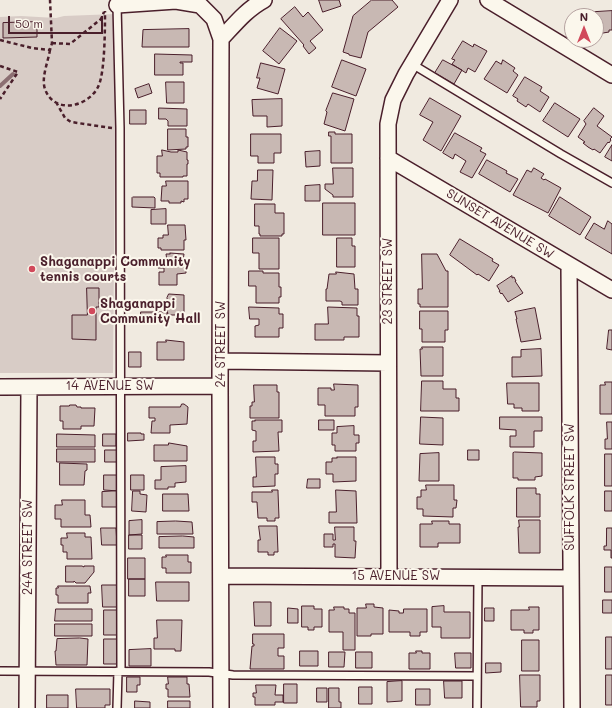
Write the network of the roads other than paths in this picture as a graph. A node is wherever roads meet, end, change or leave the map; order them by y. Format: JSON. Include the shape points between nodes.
{"nodes":[{"id":1,"x":264,"y":0,"type":"edge"},
{"id":2,"x":449,"y":0,"type":"edge"},
{"id":3,"x":488,"y":0,"type":"edge"},
{"id":4,"x":111,"y":8,"type":"joint"},
{"id":5,"x":222,"y":39,"type":"junction"},
{"id":6,"x":411,"y":64,"type":"junction"},
{"id":7,"x":612,"y":75,"type":"edge"},
{"id":8,"x":388,"y":158,"type":"junction"},
{"id":9,"x":612,"y":183,"type":"edge"},
{"id":10,"x":569,"y":265,"type":"junction"},
{"id":11,"x":612,"y":290,"type":"edge"},
{"id":12,"x":221,"y":361,"type":"junction"},
{"id":13,"x":388,"y":363,"type":"junction"},
{"id":14,"x":0,"y":386,"type":"edge"},
{"id":15,"x":29,"y":386,"type":"junction"},
{"id":16,"x":121,"y":386,"type":"junction"},
{"id":17,"x":220,"y":386,"type":"junction"},
{"id":18,"x":221,"y":576,"type":"junction"},
{"id":19,"x":389,"y":576,"type":"junction"},
{"id":20,"x":478,"y":576,"type":"junction"},
{"id":21,"x":571,"y":578,"type":"junction"},
{"id":22,"x":0,"y":671,"type":"edge"},
{"id":23,"x":27,"y":671,"type":"junction"},
{"id":24,"x":120,"y":671,"type":"junction"},
{"id":25,"x":221,"y":674,"type":"junction"},
{"id":26,"x":477,"y":676,"type":"junction"},
{"id":27,"x":27,"y":708,"type":"edge"},
{"id":28,"x":117,"y":708,"type":"edge"},
{"id":29,"x":222,"y":708,"type":"edge"},
{"id":30,"x":477,"y":708,"type":"edge"},
{"id":31,"x":572,"y":708,"type":"edge"}],
"edges":[{"from":1,"to":5,"type":"street","via":[[244,14]]},
{"from":2,"to":6,"type":"street","name":"23 STREET SW"},
{"from":3,"to":7,"type":"street"},
{"from":4,"to":5,"type":"street","via":[[176,1],[200,5],[214,19]]},
{"from":4,"to":16,"type":"lane","via":[[120,128]]},
{"from":5,"to":12,"type":"street","name":"24 STREET SW"},
{"from":6,"to":8,"type":"street","name":"23 STREET SW","via":[[393,100],[388,124]]},
{"from":6,"to":9,"type":"lane"},
{"from":8,"to":10,"type":"street","name":"SUNSET AVENUE SW"},
{"from":8,"to":13,"type":"street","name":"23 STREET SW"},
{"from":10,"to":11,"type":"street","name":"SUNSET AVENUE SW"},
{"from":10,"to":21,"type":"street","name":"SUFFOLK STREET SW"},
{"from":12,"to":13,"type":"street"},
{"from":12,"to":17,"type":"street","name":"24 STREET SW"},
{"from":13,"to":19,"type":"street","name":"23 STREET SW"},
{"from":14,"to":15,"type":"street","name":"14 AVENUE SW"},
{"from":15,"to":16,"type":"street","name":"14 AVENUE SW"},
{"from":15,"to":23,"type":"street","name":"24A STREET SW"},
{"from":16,"to":17,"type":"street","name":"14 AVENUE SW"},
{"from":16,"to":24,"type":"lane"},
{"from":17,"to":18,"type":"street","name":"24 STREET SW"},
{"from":18,"to":19,"type":"street","name":"15 AVENUE SW"},
{"from":18,"to":25,"type":"street","name":"24 STREET SW"},
{"from":19,"to":20,"type":"street","name":"15 AVENUE SW"},
{"from":20,"to":21,"type":"street","name":"15 AVENUE SW"},
{"from":20,"to":26,"type":"lane"},
{"from":21,"to":31,"type":"street","name":"SUFFOLK STREET SW"},
{"from":22,"to":23,"type":"lane"},
{"from":23,"to":24,"type":"lane"},
{"from":23,"to":27,"type":"street","name":"24A STREET SW"},
{"from":24,"to":25,"type":"lane"},
{"from":24,"to":28,"type":"lane"},
{"from":25,"to":26,"type":"lane"},
{"from":25,"to":29,"type":"street","name":"24 STREET SW"},
{"from":26,"to":30,"type":"lane"}]}
